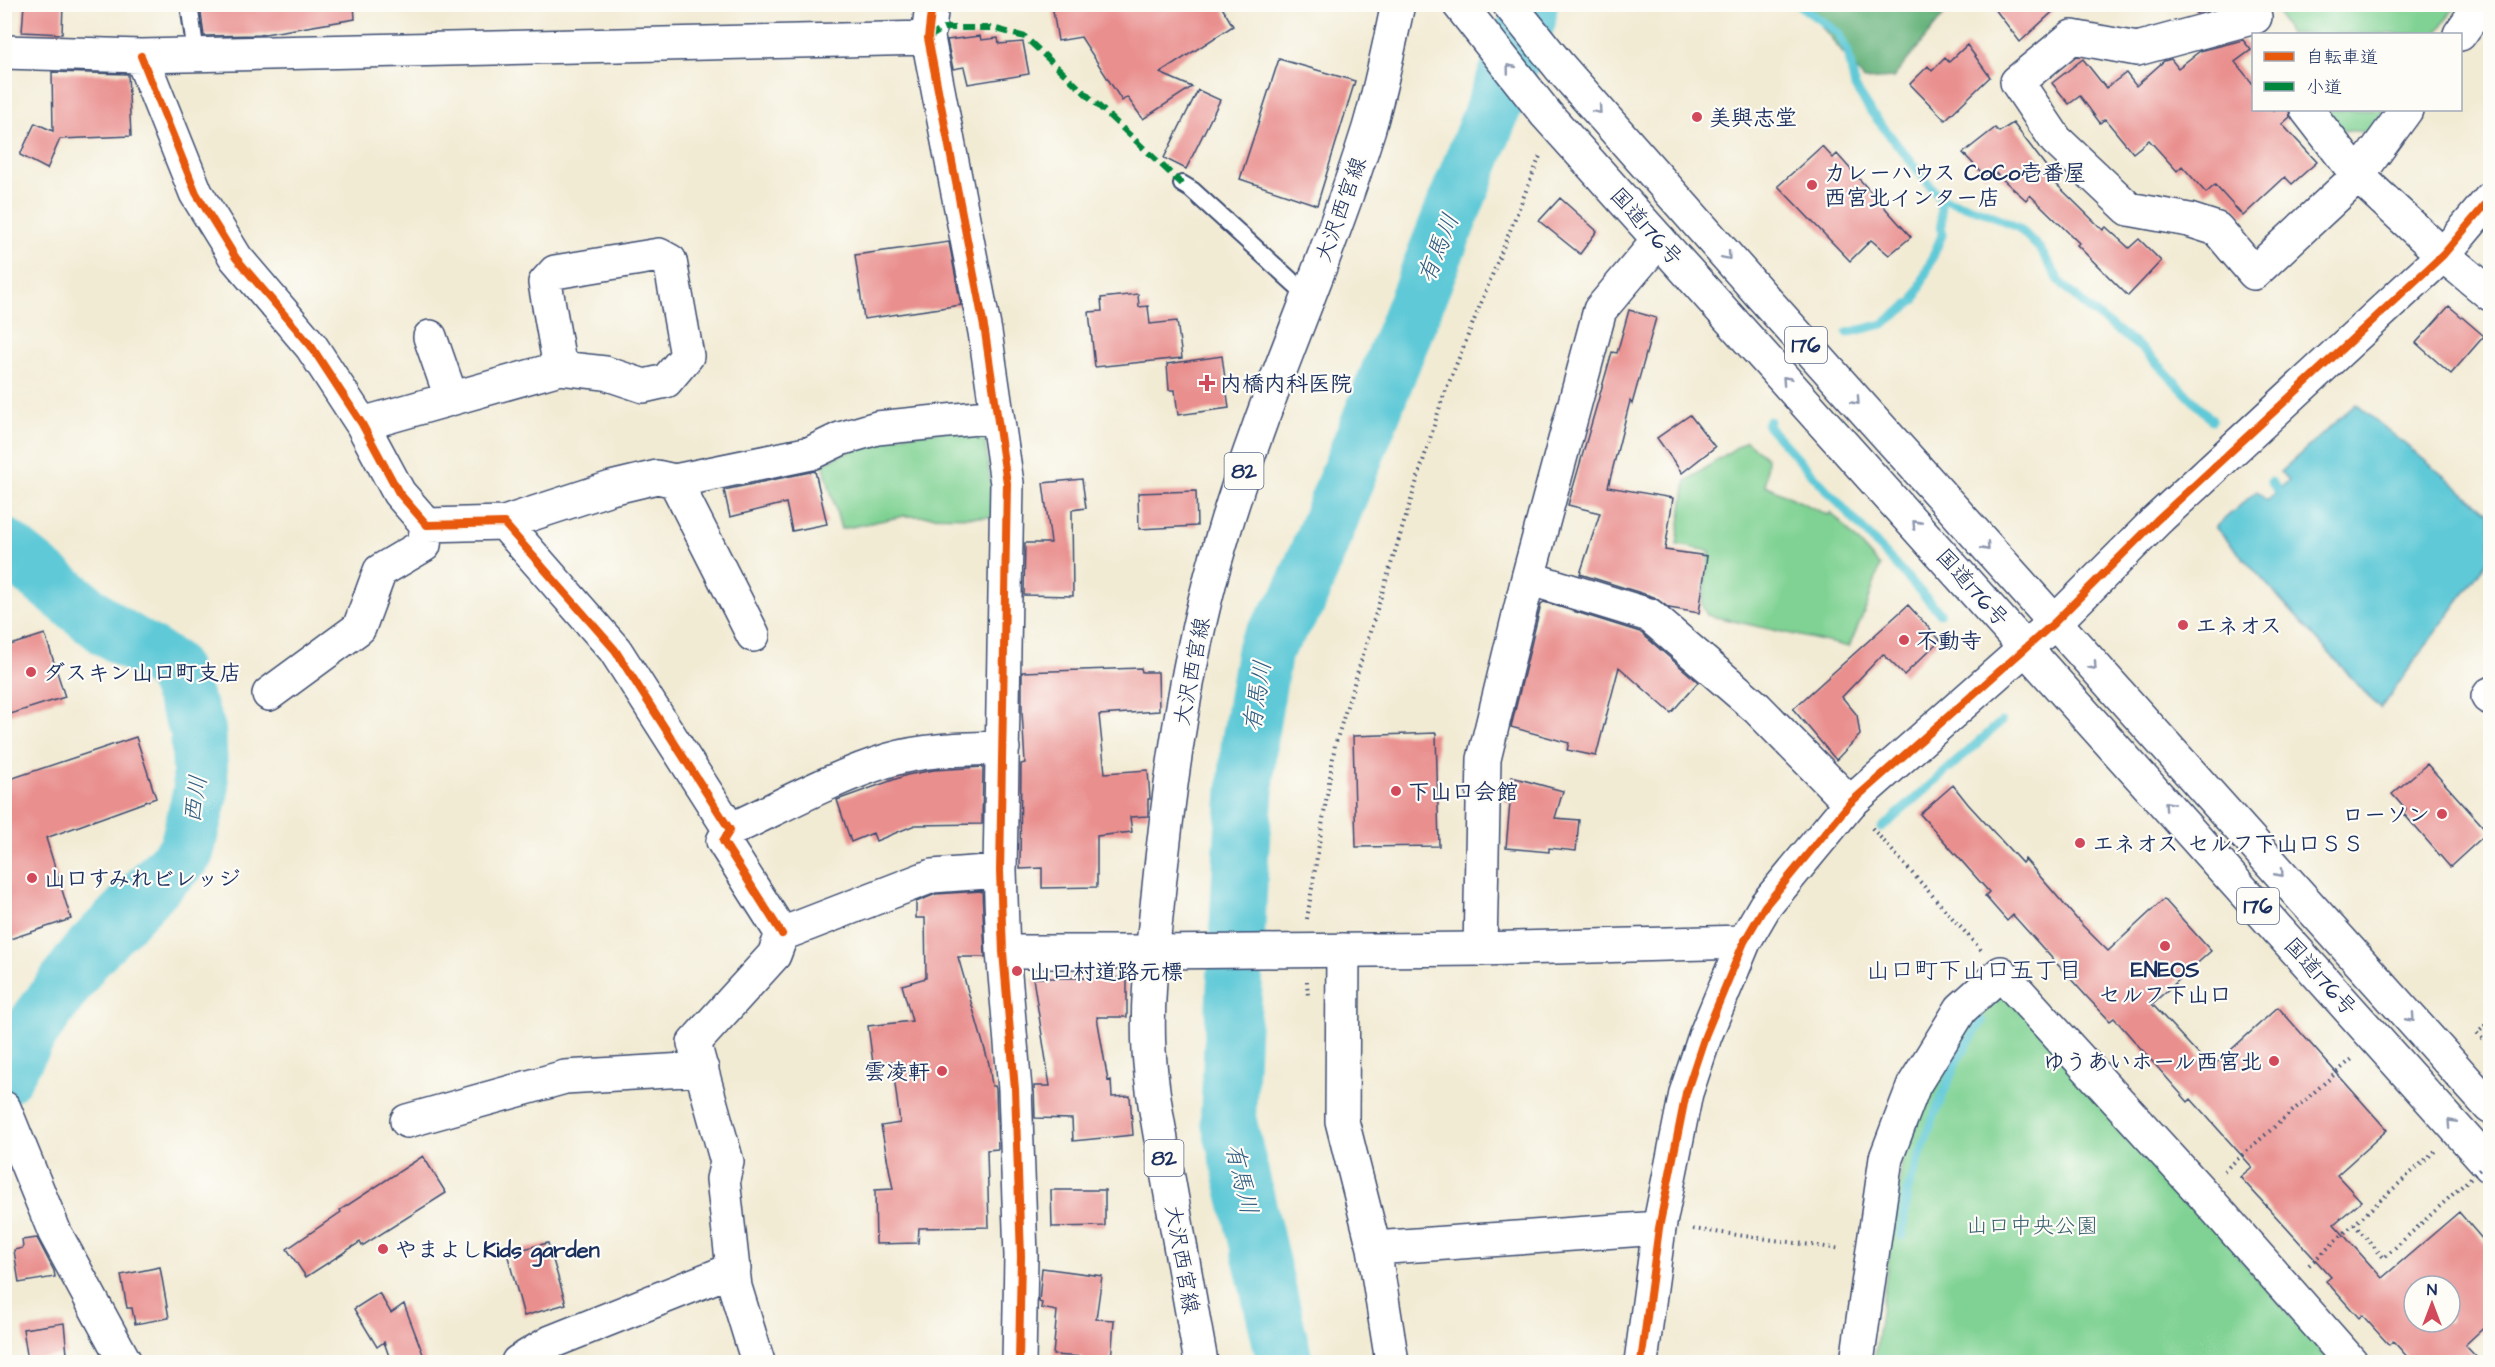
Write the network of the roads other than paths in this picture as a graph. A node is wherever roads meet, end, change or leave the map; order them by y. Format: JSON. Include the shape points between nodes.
{"nodes":[{"id":1,"x":189,"y":4,"type":"edge"},
{"id":2,"x":932,"y":4,"type":"edge"},
{"id":3,"x":1398,"y":4,"type":"edge"},
{"id":4,"x":1459,"y":4,"type":"edge"},
{"id":5,"x":1509,"y":4,"type":"edge"},
{"id":6,"x":2481,"y":4,"type":"edge"},
{"id":7,"x":2257,"y":19,"type":"edge"},
{"id":8,"x":2461,"y":33,"type":"edge"},
{"id":9,"x":928,"y":38,"type":"junction"},
{"id":10,"x":4,"y":52,"type":"edge"},
{"id":11,"x":196,"y":54,"type":"junction"},
{"id":12,"x":141,"y":56,"type":"junction"},
{"id":13,"x":2308,"y":111,"type":"edge"},
{"id":14,"x":2405,"y":111,"type":"edge"},
{"id":15,"x":2358,"y":176,"type":"junction"},
{"id":16,"x":1182,"y":184,"type":"dead end"},
{"id":17,"x":2490,"y":199,"type":"edge"},
{"id":18,"x":1659,"y":240,"type":"junction"},
{"id":19,"x":2444,"y":255,"type":"junction"},
{"id":20,"x":2490,"y":294,"type":"edge"},
{"id":21,"x":1308,"y":297,"type":"junction"},
{"id":22,"x":430,"y":337,"type":"dead end"},
{"id":23,"x":560,"y":368,"type":"junction"},
{"id":24,"x":451,"y":398,"type":"junction"},
{"id":25,"x":997,"y":416,"type":"junction"},
{"id":26,"x":362,"y":424,"type":"junction"},
{"id":27,"x":675,"y":481,"type":"junction"},
{"id":28,"x":504,"y":522,"type":"junction"},
{"id":29,"x":427,"y":525,"type":"junction"},
{"id":30,"x":1528,"y":578,"type":"junction"},
{"id":31,"x":2054,"y":623,"type":"junction"},
{"id":32,"x":753,"y":635,"type":"dead end"},
{"id":33,"x":2025,"y":646,"type":"junction"},
{"id":34,"x":269,"y":694,"type":"dead end"},
{"id":35,"x":1003,"y":748,"type":"junction"},
{"id":36,"x":1850,"y":803,"type":"junction"},
{"id":37,"x":730,"y":830,"type":"junction"},
{"id":38,"x":1000,"y":871,"type":"junction"},
{"id":39,"x":782,"y":934,"type":"junction"},
{"id":40,"x":1744,"y":942,"type":"junction"},
{"id":41,"x":1480,"y":949,"type":"junction"},
{"id":42,"x":1343,"y":950,"type":"junction"},
{"id":43,"x":1003,"y":952,"type":"junction"},
{"id":44,"x":1165,"y":952,"type":"junction"},
{"id":45,"x":702,"y":1069,"type":"junction"},
{"id":46,"x":2490,"y":1107,"type":"edge"},
{"id":47,"x":7,"y":1113,"type":"edge"},
{"id":48,"x":407,"y":1121,"type":"dead end"},
{"id":49,"x":2490,"y":1166,"type":"edge"},
{"id":50,"x":1659,"y":1228,"type":"junction"},
{"id":51,"x":1374,"y":1248,"type":"junction"},
{"id":52,"x":734,"y":1269,"type":"junction"},
{"id":53,"x":124,"y":1362,"type":"edge"},
{"id":54,"x":518,"y":1362,"type":"edge"},
{"id":55,"x":758,"y":1362,"type":"edge"},
{"id":56,"x":1018,"y":1362,"type":"edge"},
{"id":57,"x":1202,"y":1362,"type":"edge"},
{"id":58,"x":1392,"y":1362,"type":"edge"},
{"id":59,"x":1641,"y":1362,"type":"edge"},
{"id":60,"x":1857,"y":1362,"type":"edge"},
{"id":61,"x":2351,"y":1362,"type":"edge"}],
"edges":[{"from":1,"to":11,"type":"lane"},
{"from":2,"to":9,"type":"main road"},
{"from":3,"to":21,"type":"main road","name":"大沢西宮線","number":"82","via":[[1369,126]]},
{"from":18,"to":4,"type":"main road","name":"国道176号","number":"176","one_way":true,"via":[[1546,114]]},
{"from":5,"to":31,"type":"main road","name":"国道176号","number":"176","one_way":true,"via":[[1559,66]]},
{"from":6,"to":8,"type":"main road"},
{"from":7,"to":15,"type":"main road","via":[[2138,49],[2072,37],[2017,82],[2056,140],[2129,209],[2217,229],[2254,273]]},
{"from":9,"to":11,"type":"main road"},
{"from":9,"to":25,"type":"main road","via":[[985,332]]},
{"from":10,"to":12,"type":"main road"},
{"from":11,"to":12,"type":"main road"},
{"from":12,"to":26,"type":"main road","via":[[196,193],[236,258],[311,346]]},
{"from":13,"to":15,"type":"main road"},
{"from":14,"to":15,"type":"main road"},
{"from":15,"to":19,"type":"main road"},
{"from":16,"to":21,"type":"lane"},
{"from":17,"to":19,"type":"main road"},
{"from":18,"to":30,"type":"main road","via":[[1600,310]]},
{"from":33,"to":18,"type":"main road","name":"国道176号","number":"176","one_way":true},
{"from":19,"to":20,"type":"main road"},
{"from":19,"to":31,"type":"main road","via":[[2157,520]]},
{"from":21,"to":44,"type":"main road","name":"大沢西宮線","number":"82","via":[[1255,440],[1209,584],[1179,732],[1164,840]]},
{"from":22,"to":24,"type":"main road"},
{"from":23,"to":23,"type":"main road","via":[[545,283],[555,272],[659,255],[670,261],[687,356],[666,381],[644,386],[605,373]]},
{"from":23,"to":24,"type":"main road"},
{"from":24,"to":26,"type":"main road"},
{"from":25,"to":27,"type":"main road","via":[[877,428],[811,453]]},
{"from":25,"to":35,"type":"main road","via":[[1007,483]]},
{"from":26,"to":29,"type":"main road","via":[[399,494]]},
{"from":27,"to":28,"type":"main road","via":[[657,477],[611,488]]},
{"from":27,"to":32,"type":"main road"},
{"from":28,"to":29,"type":"main road"},
{"from":28,"to":37,"type":"main road","via":[[615,650]]},
{"from":29,"to":34,"type":"main road","via":[[424,545],[380,571],[359,628]]},
{"from":30,"to":36,"type":"main road","via":[[1649,615],[1757,708]]},
{"from":30,"to":41,"type":"main road","via":[[1484,759]]},
{"from":31,"to":33,"type":"main road"},
{"from":31,"to":46,"type":"main road","name":"国道176号","number":"176","one_way":true},
{"from":33,"to":36,"type":"main road"},
{"from":49,"to":33,"type":"main road","name":"国道176号","number":"176","one_way":true},
{"from":35,"to":37,"type":"main road","via":[[940,750],[890,760]]},
{"from":35,"to":38,"type":"main road"},
{"from":36,"to":40,"type":"main road","via":[[1765,906]]},
{"from":37,"to":39,"type":"main road","via":[[723,841]]},
{"from":38,"to":39,"type":"main road","via":[[932,876]]},
{"from":38,"to":43,"type":"main road"},
{"from":39,"to":45,"type":"main road","via":[[774,955],[694,1043]]},
{"from":40,"to":41,"type":"main road"},
{"from":40,"to":50,"type":"main road","via":[[1686,1093]]},
{"from":41,"to":42,"type":"main road"},
{"from":42,"to":44,"type":"main road","via":[[1302,937]]},
{"from":42,"to":51,"type":"main road","via":[[1342,1121]]},
{"from":43,"to":44,"type":"main road"},
{"from":43,"to":56,"type":"main road","via":[[1015,1089],[1021,1256]]},
{"from":44,"to":57,"type":"main road","name":"大沢西宮線","number":"82","via":[[1149,1047],[1153,1102]]},
{"from":45,"to":48,"type":"main road","via":[[565,1077]]},
{"from":45,"to":52,"type":"main road","via":[[727,1162],[723,1179]]},
{"from":47,"to":53,"type":"main road","via":[[55,1233]]},
{"from":50,"to":51,"type":"main road"},
{"from":50,"to":59,"type":"main road"},
{"from":51,"to":58,"type":"main road"},
{"from":52,"to":54,"type":"main road","via":[[551,1342]]},
{"from":52,"to":55,"type":"main road","via":[[735,1287]]},
{"from":60,"to":61,"type":"main road","via":[[1886,1158],[1914,1085],[1961,1009],[2001,973]]}]}
